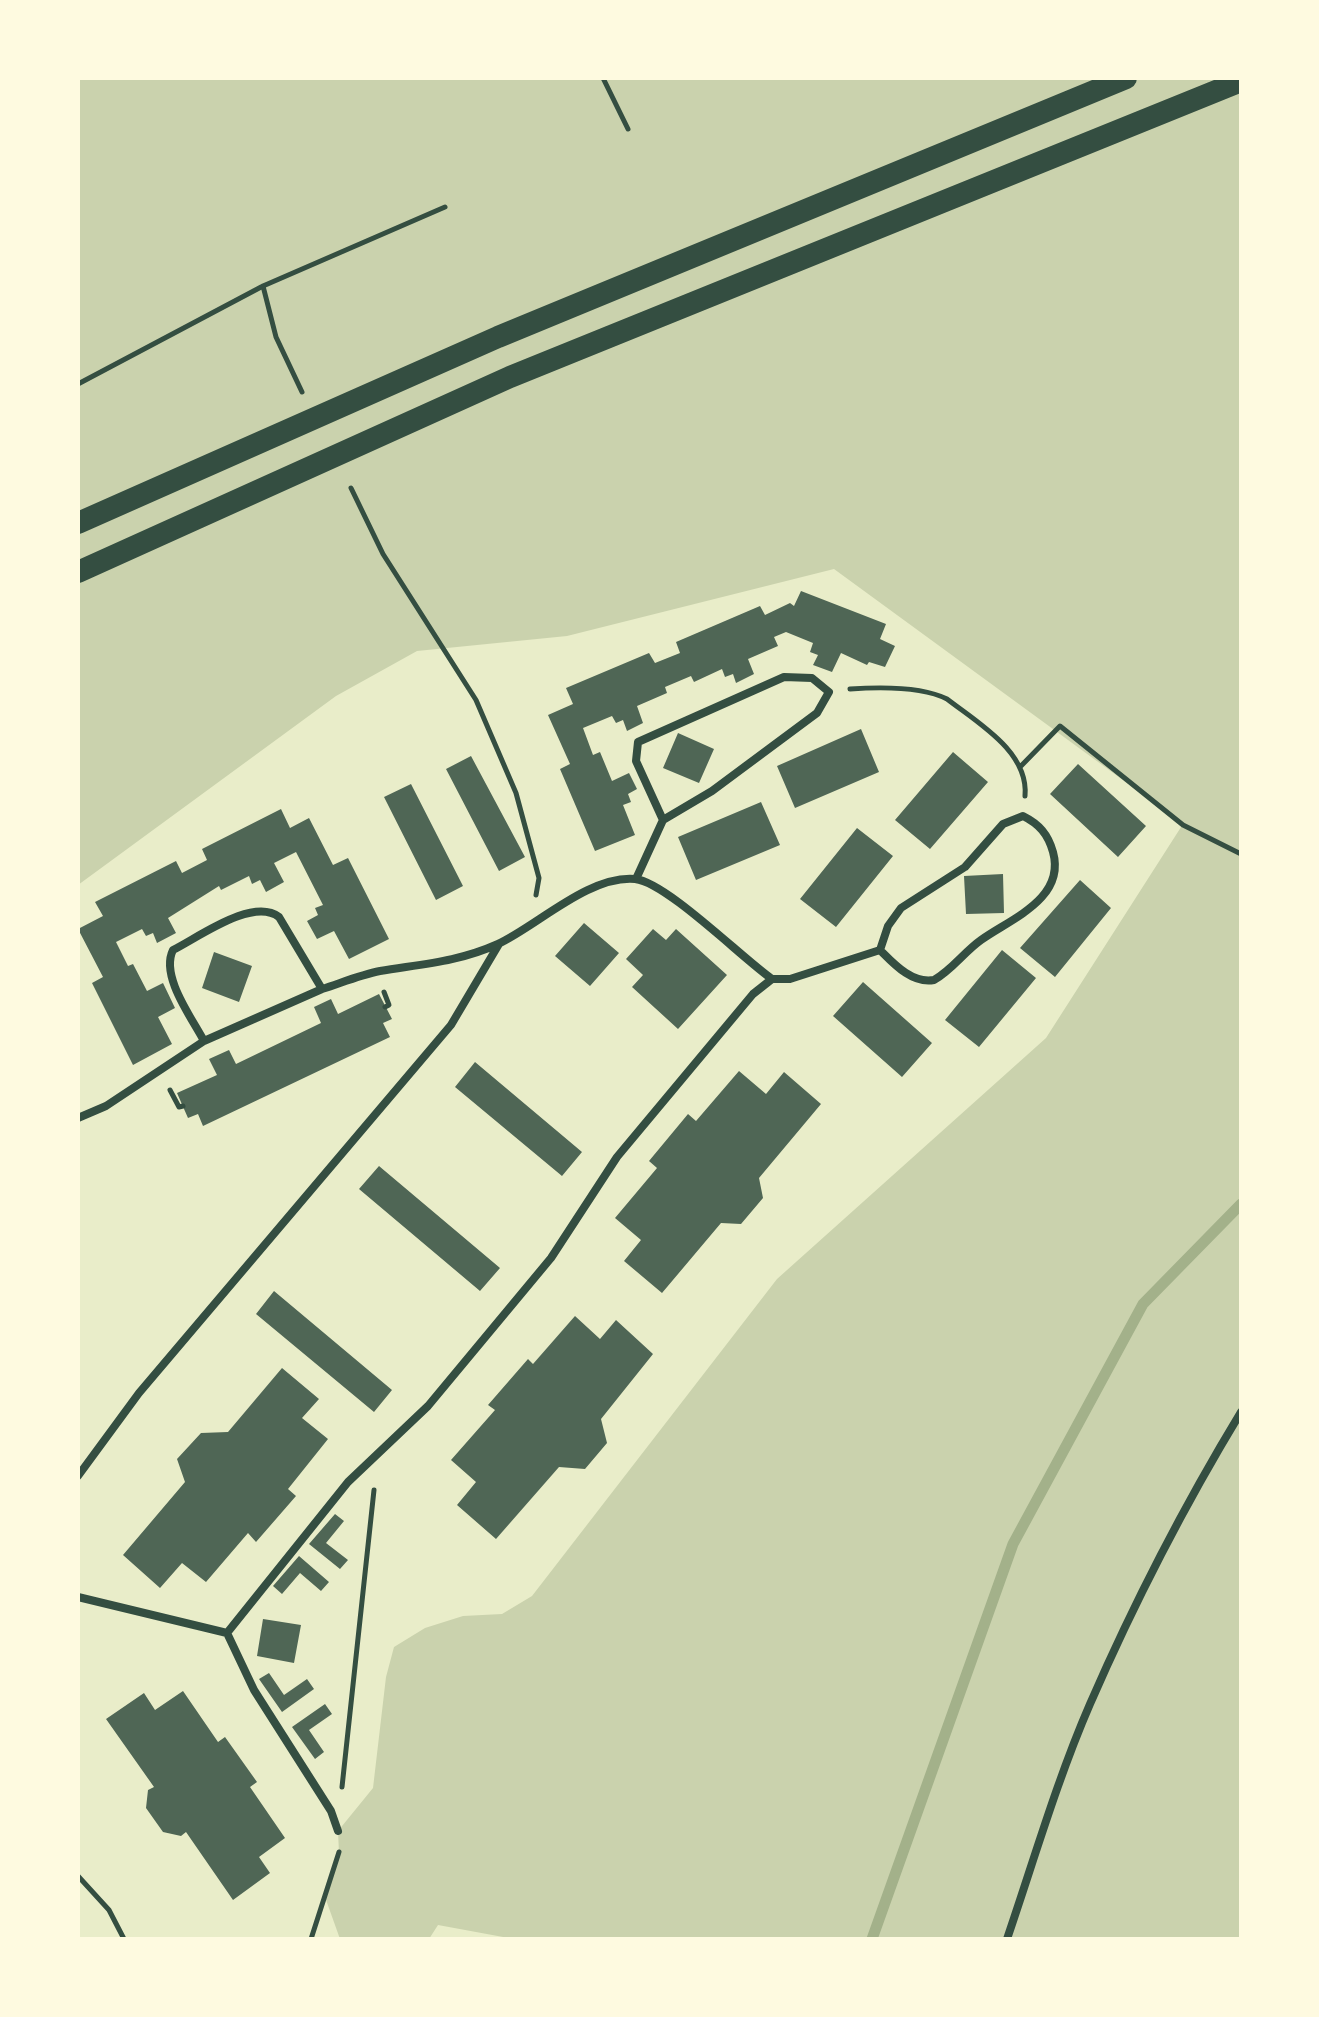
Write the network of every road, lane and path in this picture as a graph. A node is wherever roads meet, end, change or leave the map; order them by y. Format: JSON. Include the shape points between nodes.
{"nodes":[{"id":1,"x":603,"y":78,"type":"edge"},
{"id":2,"x":1126,"y":78,"type":"edge"},
{"id":3,"x":1241,"y":81,"type":"edge"},
{"id":4,"x":628,"y":129,"type":"dead end"},
{"id":5,"x":445,"y":207,"type":"dead end"},
{"id":6,"x":263,"y":286,"type":"junction"},
{"id":7,"x":78,"y":384,"type":"edge"},
{"id":8,"x":302,"y":393,"type":"dead end"},
{"id":9,"x":351,"y":488,"type":"dead end"},
{"id":10,"x":78,"y":523,"type":"edge"},
{"id":11,"x":78,"y":572,"type":"edge"},
{"id":12,"x":829,"y":692,"type":"junction"},
{"id":13,"x":1021,"y":766,"type":"junction"},
{"id":14,"x":1023,"y":816,"type":"junction"},
{"id":15,"x":663,"y":820,"type":"junction"},
{"id":16,"x":1241,"y":854,"type":"edge"},
{"id":17,"x":636,"y":879,"type":"junction"},
{"id":18,"x":531,"y":923,"type":"junction"},
{"id":19,"x":499,"y":943,"type":"junction"},
{"id":20,"x":880,"y":950,"type":"junction"},
{"id":21,"x":772,"y":979,"type":"junction"},
{"id":22,"x":322,"y":989,"type":"junction"},
{"id":23,"x":204,"y":1041,"type":"junction"},
{"id":24,"x":78,"y":1118,"type":"edge"},
{"id":25,"x":1241,"y":1412,"type":"edge"},
{"id":26,"x":377,"y":1455,"type":"junction"},
{"id":27,"x":78,"y":1476,"type":"edge"},
{"id":28,"x":78,"y":1597,"type":"edge"},
{"id":29,"x":227,"y":1633,"type":"junction"},
{"id":30,"x":338,"y":1831,"type":"junction"},
{"id":31,"x":78,"y":1876,"type":"edge"},
{"id":32,"x":124,"y":1939,"type":"edge"},
{"id":33,"x":311,"y":1939,"type":"edge"},
{"id":34,"x":1007,"y":1939,"type":"edge"}],
"edges":[{"from":1,"to":4,"type":"path"},
{"from":2,"to":10,"type":"highway","via":[[498,337]]},
{"from":3,"to":11,"type":"highway","via":[[510,377]]},
{"from":5,"to":6,"type":"path"},
{"from":6,"to":7,"type":"path"},
{"from":6,"to":8,"type":"path","via":[[276,337]]},
{"from":9,"to":18,"type":"path","via":[[383,554],[476,700],[516,793],[539,878]]},
{"from":12,"to":13,"type":"path","via":[[870,688],[936,693],[992,735]]},
{"from":12,"to":15,"type":"street","via":[[817,713],[712,791]]},
{"from":12,"to":15,"type":"street","via":[[812,678],[784,677],[638,742],[636,761]]},
{"from":13,"to":14,"type":"path"},
{"from":13,"to":16,"type":"path","via":[[1060,726],[1183,825]]},
{"from":14,"to":20,"type":"street","via":[[1003,824],[965,867],[901,908]]},
{"from":14,"to":20,"type":"street","via":[[1039,824],[1054,853],[1055,872],[1041,898],[934,980],[926,982],[903,971]]},
{"from":15,"to":17,"type":"street"},
{"from":17,"to":18,"type":"street","via":[[589,891]]},
{"from":17,"to":21,"type":"street","via":[[666,894]]},
{"from":18,"to":19,"type":"street"},
{"from":19,"to":22,"type":"street","via":[[438,965],[376,972]]},
{"from":19,"to":27,"type":"street","via":[[451,1025],[139,1393]]},
{"from":20,"to":21,"type":"street","via":[[790,979]]},
{"from":21,"to":26,"type":"street","via":[[753,994],[617,1157],[551,1258],[428,1406]]},
{"from":22,"to":23,"type":"street"},
{"from":22,"to":23,"type":"street","via":[[279,917],[271,911],[248,911],[170,956],[172,976]]},
{"from":23,"to":24,"type":"street","via":[[106,1106]]},
{"from":25,"to":34,"type":"street","via":[[1189,1498],[1089,1706]]},
{"from":26,"to":29,"type":"street","via":[[339,1493]]},
{"from":26,"to":30,"type":"path"},
{"from":28,"to":29,"type":"street"},
{"from":29,"to":30,"type":"street","via":[[254,1690],[331,1811]]},
{"from":30,"to":33,"type":"path","via":[[339,1853]]},
{"from":31,"to":32,"type":"path","via":[[109,1910]]}]}
